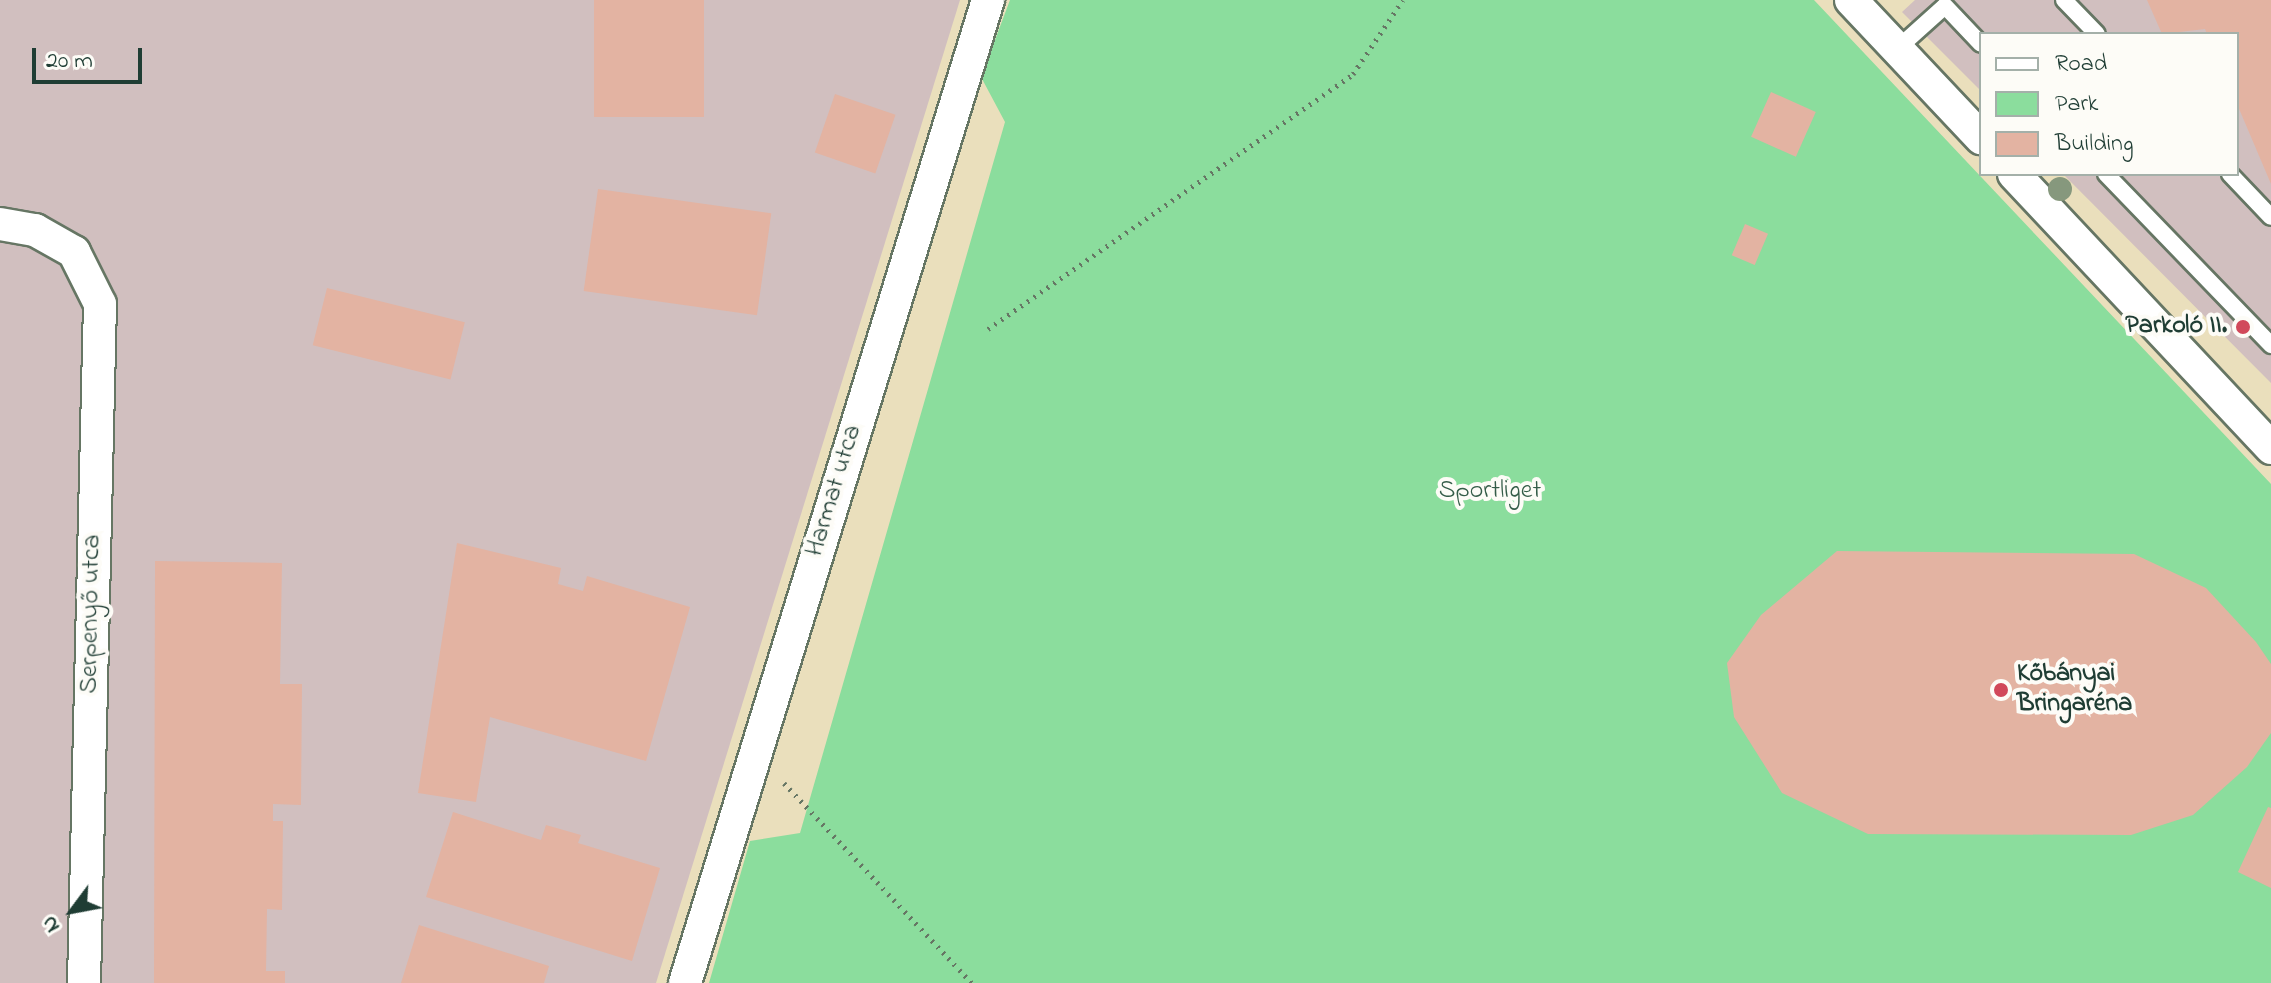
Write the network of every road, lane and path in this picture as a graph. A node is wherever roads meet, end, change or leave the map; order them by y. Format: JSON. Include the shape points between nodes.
{"nodes":[{"id":1,"x":988,"y":0,"type":"edge"},
{"id":2,"x":1403,"y":0,"type":"edge"},
{"id":3,"x":1851,"y":0,"type":"edge"},
{"id":4,"x":2064,"y":0,"type":"edge"},
{"id":5,"x":2095,"y":32,"type":"edge"},
{"id":6,"x":1979,"y":42,"type":"edge"},
{"id":7,"x":1897,"y":49,"type":"junction"},
{"id":8,"x":1979,"y":136,"type":"edge"},
{"id":9,"x":2016,"y":176,"type":"edge"},
{"id":10,"x":2108,"y":176,"type":"edge"},
{"id":11,"x":2232,"y":176,"type":"edge"},
{"id":12,"x":2271,"y":217,"type":"edge"},
{"id":13,"x":0,"y":224,"type":"edge"},
{"id":14,"x":988,"y":329,"type":"dead end"},
{"id":15,"x":2271,"y":345,"type":"edge"},
{"id":16,"x":2271,"y":448,"type":"edge"},
{"id":17,"x":755,"y":753,"type":"junction"},
{"id":18,"x":84,"y":983,"type":"edge"},
{"id":19,"x":685,"y":983,"type":"edge"},
{"id":20,"x":972,"y":983,"type":"edge"}],
"edges":[{"from":1,"to":17,"type":"street","name":"Harmat utca"},
{"from":2,"to":14,"type":"path","via":[[1353,74]]},
{"from":3,"to":7,"type":"street"},
{"from":4,"to":5,"type":"lane"},
{"from":6,"to":7,"type":"lane","via":[[1945,6]]},
{"from":7,"to":8,"type":"street"},
{"from":9,"to":16,"type":"street"},
{"from":10,"to":15,"type":"lane"},
{"from":11,"to":12,"type":"lane"},
{"from":13,"to":18,"type":"street","name":"Serpenyő utca","via":[[35,230],[74,252],[100,304]]},
{"from":17,"to":19,"type":"street","name":"Harmat utca"},
{"from":17,"to":20,"type":"path"}]}
